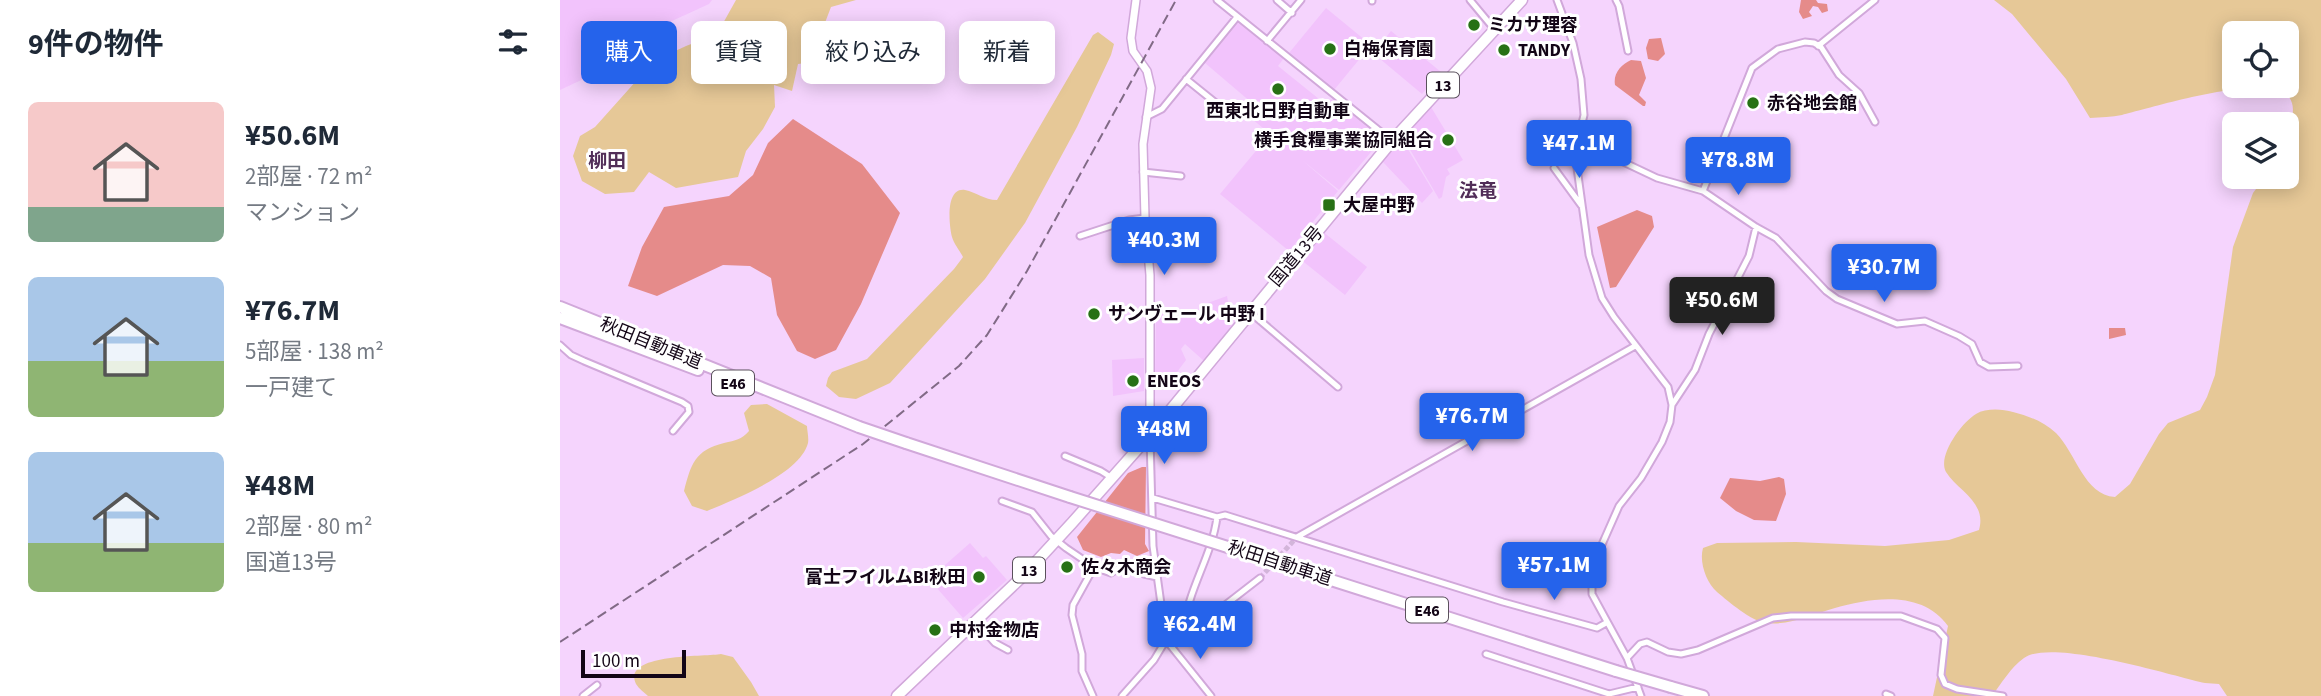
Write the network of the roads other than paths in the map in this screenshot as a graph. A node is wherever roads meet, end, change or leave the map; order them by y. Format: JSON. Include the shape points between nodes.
{"nodes":[{"id":1,"x":1136,"y":0,"type":"edge"},
{"id":2,"x":1217,"y":0,"type":"edge"},
{"id":3,"x":1277,"y":0,"type":"edge"},
{"id":4,"x":1301,"y":0,"type":"edge"},
{"id":5,"x":1469,"y":0,"type":"edge"},
{"id":6,"x":1522,"y":0,"type":"edge"},
{"id":7,"x":1616,"y":0,"type":"edge"},
{"id":8,"x":1875,"y":0,"type":"edge"},
{"id":9,"x":1560,"y":1,"type":"edge"},
{"id":10,"x":1292,"y":13,"type":"junction"},
{"id":11,"x":1237,"y":17,"type":"junction"},
{"id":12,"x":1495,"y":30,"type":"junction"},
{"id":13,"x":1267,"y":41,"type":"junction"},
{"id":14,"x":1818,"y":46,"type":"junction"},
{"id":15,"x":1628,"y":51,"type":"dead end"},
{"id":16,"x":1186,"y":79,"type":"junction"},
{"id":17,"x":1232,"y":116,"type":"dead end"},
{"id":18,"x":1146,"y":117,"type":"junction"},
{"id":19,"x":1875,"y":122,"type":"dead end"},
{"id":20,"x":1392,"y":141,"type":"junction"},
{"id":21,"x":1577,"y":144,"type":"junction"},
{"id":22,"x":1554,"y":168,"type":"dead end"},
{"id":23,"x":1143,"y":172,"type":"junction"},
{"id":24,"x":1181,"y":176,"type":"dead end"},
{"id":25,"x":1703,"y":191,"type":"junction"},
{"id":26,"x":1583,"y":207,"type":"junction"},
{"id":27,"x":1145,"y":218,"type":"junction"},
{"id":28,"x":1756,"y":227,"type":"junction"},
{"id":29,"x":1080,"y":236,"type":"dead end"},
{"id":30,"x":560,"y":306,"type":"edge"},
{"id":31,"x":1250,"y":312,"type":"junction"},
{"id":32,"x":560,"y":318,"type":"edge"},
{"id":33,"x":560,"y":345,"type":"edge"},
{"id":34,"x":1635,"y":346,"type":"junction"},
{"id":35,"x":2018,"y":366,"type":"dead end"},
{"id":36,"x":1338,"y":387,"type":"dead end"},
{"id":37,"x":1672,"y":405,"type":"junction"},
{"id":38,"x":859,"y":427,"type":"junction"},
{"id":39,"x":673,"y":431,"type":"dead end"},
{"id":40,"x":1150,"y":435,"type":"junction"},
{"id":41,"x":1065,"y":456,"type":"dead end"},
{"id":42,"x":1112,"y":478,"type":"junction"},
{"id":43,"x":1153,"y":498,"type":"junction"},
{"id":44,"x":1002,"y":500,"type":"dead end"},
{"id":45,"x":1217,"y":517,"type":"junction"},
{"id":46,"x":1296,"y":538,"type":"junction"},
{"id":47,"x":1056,"y":540,"type":"junction"},
{"id":48,"x":1094,"y":567,"type":"junction"},
{"id":49,"x":1157,"y":577,"type":"junction"},
{"id":50,"x":1260,"y":578,"type":"tunnel mouth"},
{"id":51,"x":976,"y":622,"type":"junction"},
{"id":52,"x":1606,"y":623,"type":"junction"},
{"id":53,"x":1184,"y":630,"type":"junction"},
{"id":54,"x":1166,"y":640,"type":"junction"},
{"id":55,"x":1008,"y":650,"type":"dead end"},
{"id":56,"x":1486,"y":654,"type":"dead end"},
{"id":57,"x":1627,"y":659,"type":"junction"},
{"id":58,"x":597,"y":685,"type":"dead end"},
{"id":59,"x":1638,"y":687,"type":"junction"},
{"id":60,"x":583,"y":696,"type":"edge"},
{"id":61,"x":897,"y":696,"type":"edge"},
{"id":62,"x":1093,"y":696,"type":"edge"},
{"id":63,"x":1122,"y":696,"type":"edge"},
{"id":64,"x":1211,"y":696,"type":"edge"},
{"id":65,"x":1641,"y":696,"type":"edge"},
{"id":66,"x":1703,"y":696,"type":"edge"},
{"id":67,"x":2003,"y":696,"type":"edge"}],
"edges":[{"from":1,"to":18,"type":"street","via":[[1131,38],[1133,51],[1150,80]]},
{"from":2,"to":11,"type":"street"},
{"from":3,"to":10,"type":"street"},
{"from":4,"to":10,"type":"street"},
{"from":5,"to":12,"type":"street"},
{"from":6,"to":12,"type":"highway","name":"国道13号","number":"13"},
{"from":7,"to":15,"type":"street"},
{"from":8,"to":14,"type":"street"},
{"from":9,"to":21,"type":"street","via":[[1581,79],[1584,114]]},
{"from":10,"to":13,"type":"street"},
{"from":11,"to":13,"type":"street"},
{"from":11,"to":16,"type":"street"},
{"from":12,"to":20,"type":"highway","name":"国道13号","number":"13"},
{"from":13,"to":20,"type":"street"},
{"from":14,"to":19,"type":"street","via":[[1859,93]]},
{"from":14,"to":25,"type":"street","via":[[1805,42],[1778,49],[1752,68]]},
{"from":16,"to":17,"type":"street"},
{"from":16,"to":18,"type":"street","via":[[1162,109]]},
{"from":18,"to":23,"type":"street"},
{"from":20,"to":31,"type":"highway","name":"国道13号","number":"13"},
{"from":21,"to":25,"type":"street","via":[[1657,178]]},
{"from":21,"to":26,"type":"street"},
{"from":22,"to":26,"type":"street"},
{"from":23,"to":24,"type":"street"},
{"from":23,"to":27,"type":"street"},
{"from":25,"to":28,"type":"street"},
{"from":26,"to":34,"type":"street","via":[[1589,255],[1602,298]]},
{"from":27,"to":29,"type":"street"},
{"from":27,"to":40,"type":"street","via":[[1150,275]]},
{"from":28,"to":35,"type":"street","via":[[1776,238],[1837,299],[1897,324],[1925,321],[1959,336],[1972,344],[1980,362],[1989,367]]},
{"from":28,"to":37,"type":"street","via":[[1749,256],[1695,370]]},
{"from":30,"to":38,"type":"highway","name":"秋田自動車道","number":"E46"},
{"from":31,"to":36,"type":"street"},
{"from":31,"to":40,"type":"highway","name":"国道13号","number":"13"},
{"from":32,"to":38,"type":"highway","name":"秋田自動車道","number":"E46"},
{"from":33,"to":39,"type":"street","via":[[584,361],[682,401],[688,412]]},
{"from":34,"to":37,"type":"street","via":[[1668,387]]},
{"from":34,"to":46,"type":"street"},
{"from":37,"to":52,"type":"street","via":[[1662,442],[1619,506],[1592,567],[1592,594]]},
{"from":38,"to":66,"type":"highway","name":"秋田自動車道","number":"E46","bridge":true},
{"from":40,"to":42,"type":"highway","name":"国道13号","number":"13"},
{"from":40,"to":43,"type":"street"},
{"from":41,"to":42,"type":"street"},
{"from":42,"to":47,"type":"highway","name":"国道13号","number":"13"},
{"from":43,"to":45,"type":"street"},
{"from":43,"to":49,"type":"street"},
{"from":44,"to":47,"type":"street","via":[[1032,512]]},
{"from":45,"to":46,"type":"street","via":[[1225,515]]},
{"from":45,"to":53,"type":"street","via":[[1185,612]]},
{"from":46,"to":52,"type":"street","via":[[1597,628]]},
{"from":47,"to":48,"type":"street"},
{"from":47,"to":51,"type":"highway","name":"国道13号","number":"13"},
{"from":48,"to":49,"type":"street","via":[[1111,573],[1134,564],[1144,575]]},
{"from":48,"to":62,"type":"street","via":[[1072,615],[1082,671]]},
{"from":49,"to":54,"type":"street"},
{"from":50,"to":53,"type":"street","via":[[1220,610]]},
{"from":51,"to":55,"type":"street"},
{"from":51,"to":61,"type":"highway","name":"国道13号","number":"13"},
{"from":52,"to":57,"type":"street"},
{"from":53,"to":54,"type":"street"},
{"from":54,"to":63,"type":"street"},
{"from":54,"to":64,"type":"street"},
{"from":56,"to":59,"type":"street","via":[[1609,694]]},
{"from":57,"to":59,"type":"street"},
{"from":57,"to":67,"type":"street","via":[[1647,642],[1681,654],[1773,618],[1901,616],[1937,629],[1945,638],[1941,675],[1945,684]]},
{"from":58,"to":60,"type":"street"},
{"from":59,"to":65,"type":"street"}]}
